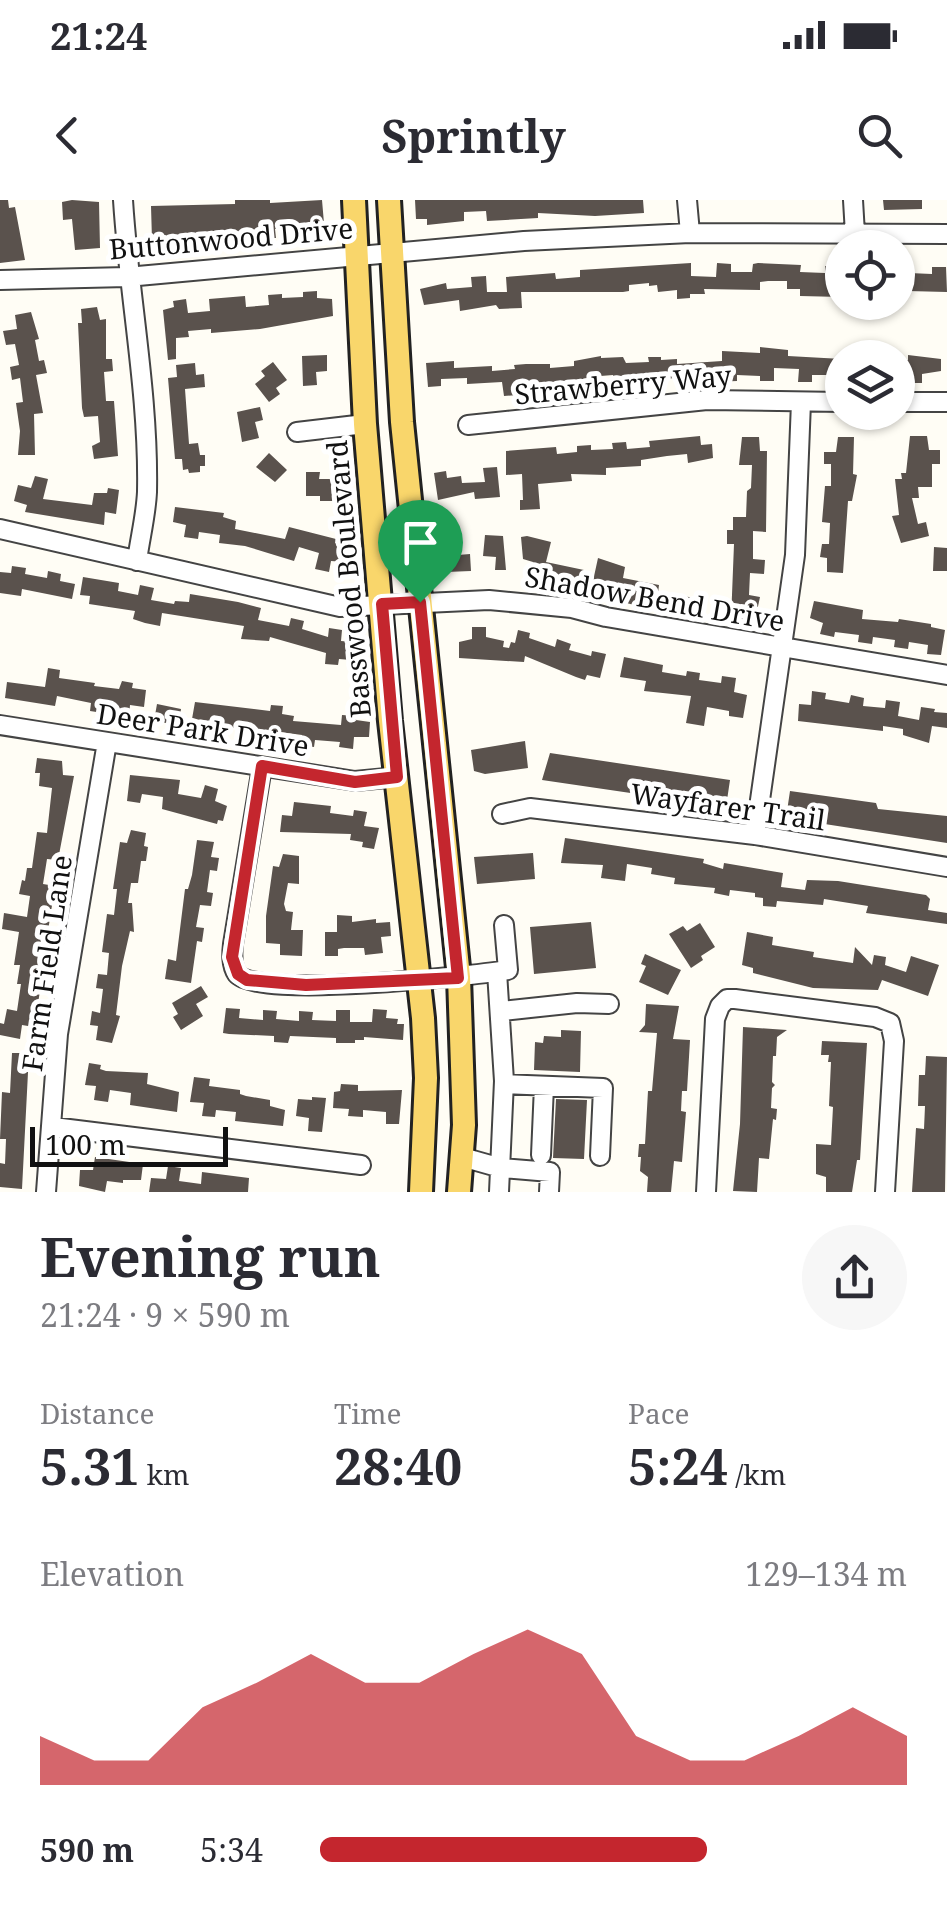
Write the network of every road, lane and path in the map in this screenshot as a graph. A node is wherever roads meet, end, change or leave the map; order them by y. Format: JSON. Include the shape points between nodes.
{"nodes":[{"id":1,"x":123,"y":200,"type":"edge"},
{"id":2,"x":354,"y":200,"type":"edge"},
{"id":3,"x":389,"y":200,"type":"edge"},
{"id":4,"x":687,"y":200,"type":"edge"},
{"id":5,"x":853,"y":200,"type":"edge"},
{"id":6,"x":855,"y":230,"type":"edge"},
{"id":7,"x":690,"y":233,"type":"junction"},
{"id":8,"x":825,"y":234,"type":"edge"},
{"id":9,"x":915,"y":234,"type":"edge"},
{"id":10,"x":947,"y":234,"type":"edge"},
{"id":11,"x":393,"y":252,"type":"junction"},
{"id":12,"x":356,"y":256,"type":"junction"},
{"id":13,"x":128,"y":277,"type":"junction"},
{"id":14,"x":0,"y":280,"type":"edge"},
{"id":15,"x":801,"y":402,"type":"junction"},
{"id":16,"x":825,"y":402,"type":"edge"},
{"id":17,"x":915,"y":402,"type":"edge"},
{"id":18,"x":947,"y":402,"type":"edge"},
{"id":19,"x":365,"y":424,"type":"junction"},
{"id":20,"x":468,"y":426,"type":"dead end"},
{"id":21,"x":297,"y":432,"type":"dead end"},
{"id":22,"x":0,"y":529,"type":"edge"},
{"id":23,"x":137,"y":560,"type":"junction"},
{"id":24,"x":420,"y":602,"type":"junction"},
{"id":25,"x":382,"y":604,"type":"junction"},
{"id":26,"x":780,"y":648,"type":"junction"},
{"id":27,"x":947,"y":675,"type":"edge"},
{"id":28,"x":0,"y":725,"type":"edge"},
{"id":29,"x":108,"y":742,"type":"junction"},
{"id":30,"x":262,"y":766,"type":"junction"},
{"id":31,"x":397,"y":777,"type":"junction"},
{"id":32,"x":502,"y":814,"type":"dead end"},
{"id":33,"x":755,"y":834,"type":"junction"},
{"id":34,"x":947,"y":867,"type":"edge"},
{"id":35,"x":504,"y":925,"type":"dead end"},
{"id":36,"x":498,"y":972,"type":"junction"},
{"id":37,"x":458,"y":978,"type":"junction"},
{"id":38,"x":418,"y":980,"type":"junction"},
{"id":39,"x":610,"y":1004,"type":"dead end"},
{"id":40,"x":502,"y":1011,"type":"junction"},
{"id":41,"x":504,"y":1084,"type":"junction"},
{"id":42,"x":544,"y":1086,"type":"junction"},
{"id":43,"x":53,"y":1127,"type":"junction"},
{"id":44,"x":541,"y":1154,"type":"dead end"},
{"id":45,"x":600,"y":1156,"type":"dead end"},
{"id":46,"x":462,"y":1158,"type":"junction"},
{"id":47,"x":361,"y":1165,"type":"dead end"},
{"id":48,"x":501,"y":1168,"type":"junction"},
{"id":49,"x":46,"y":1192,"type":"edge"},
{"id":50,"x":421,"y":1192,"type":"edge"},
{"id":51,"x":459,"y":1192,"type":"edge"},
{"id":52,"x":500,"y":1192,"type":"edge"},
{"id":53,"x":548,"y":1192,"type":"edge"},
{"id":54,"x":706,"y":1192,"type":"edge"},
{"id":55,"x":884,"y":1192,"type":"edge"}],
"edges":[{"from":1,"to":13,"type":"street"},
{"from":2,"to":12,"type":"main road","name":"Basswood Boulevard"},
{"from":3,"to":11,"type":"main road"},
{"from":4,"to":7,"type":"street"},
{"from":5,"to":6,"type":"street"},
{"from":7,"to":8,"type":"street","name":"Buttonwood Drive"},
{"from":7,"to":11,"type":"street","name":"Buttonwood Drive"},
{"from":9,"to":10,"type":"street","name":"Buttonwood Drive"},
{"from":11,"to":12,"type":"street","name":"Buttonwood Drive"},
{"from":11,"to":24,"type":"main road"},
{"from":12,"to":13,"type":"street","name":"Buttonwood Drive"},
{"from":12,"to":19,"type":"main road","name":"Basswood Boulevard"},
{"from":13,"to":14,"type":"street","name":"Buttonwood Drive"},
{"from":13,"to":23,"type":"street","via":[[146,477]]},
{"from":15,"to":16,"type":"street","name":"Strawberry Way"},
{"from":15,"to":20,"type":"street","name":"Strawberry Way","via":[[707,400]]},
{"from":15,"to":26,"type":"street","via":[[795,555]]},
{"from":17,"to":18,"type":"street"},
{"from":19,"to":21,"type":"street"},
{"from":19,"to":25,"type":"main road","name":"Basswood Boulevard"},
{"from":22,"to":23,"type":"street","name":"Shadow Bend Drive"},
{"from":23,"to":25,"type":"street","name":"Shadow Bend Drive","via":[[340,607]]},
{"from":24,"to":25,"type":"street","name":"Shadow Bend Drive"},
{"from":24,"to":26,"type":"street","name":"Shadow Bend Drive","via":[[572,608]]},
{"from":24,"to":37,"type":"main road"},
{"from":25,"to":31,"type":"main road","name":"Basswood Boulevard"},
{"from":26,"to":27,"type":"street","name":"Shadow Bend Drive"},
{"from":26,"to":33,"type":"street"},
{"from":28,"to":29,"type":"street","name":"Deer Park Drive"},
{"from":29,"to":30,"type":"street","name":"Deer Park Drive"},
{"from":29,"to":43,"type":"street","name":"Farm Field Lane","via":[[58,1034]]},
{"from":30,"to":31,"type":"street","name":"Deer Park Drive","via":[[355,782]]},
{"from":30,"to":38,"type":"street","via":[[233,944],[238,974],[306,985]]},
{"from":31,"to":38,"type":"main road","name":"Basswood Boulevard"},
{"from":32,"to":33,"type":"street","name":"Wayfarer Trail","via":[[530,808]]},
{"from":33,"to":34,"type":"street","name":"Wayfarer Trail"},
{"from":35,"to":36,"type":"street","via":[[508,970]]},
{"from":36,"to":37,"type":"street"},
{"from":36,"to":40,"type":"street"},
{"from":37,"to":38,"type":"street"},
{"from":37,"to":46,"type":"main road"},
{"from":38,"to":50,"type":"main road","name":"Basswood Boulevard","via":[[426,1078]]},
{"from":39,"to":40,"type":"street"},
{"from":40,"to":41,"type":"street"},
{"from":41,"to":42,"type":"street"},
{"from":41,"to":48,"type":"street"},
{"from":42,"to":44,"type":"street"},
{"from":42,"to":45,"type":"street","via":[[603,1088]]},
{"from":43,"to":47,"type":"street"},
{"from":43,"to":49,"type":"street","name":"Farm Field Lane"},
{"from":46,"to":48,"type":"street"},
{"from":46,"to":51,"type":"main road"},
{"from":48,"to":52,"type":"street"},
{"from":48,"to":53,"type":"street","via":[[550,1172]]},
{"from":54,"to":55,"type":"street","via":[[716,1019],[720,1006],[735,998],[890,1023]]}]}
